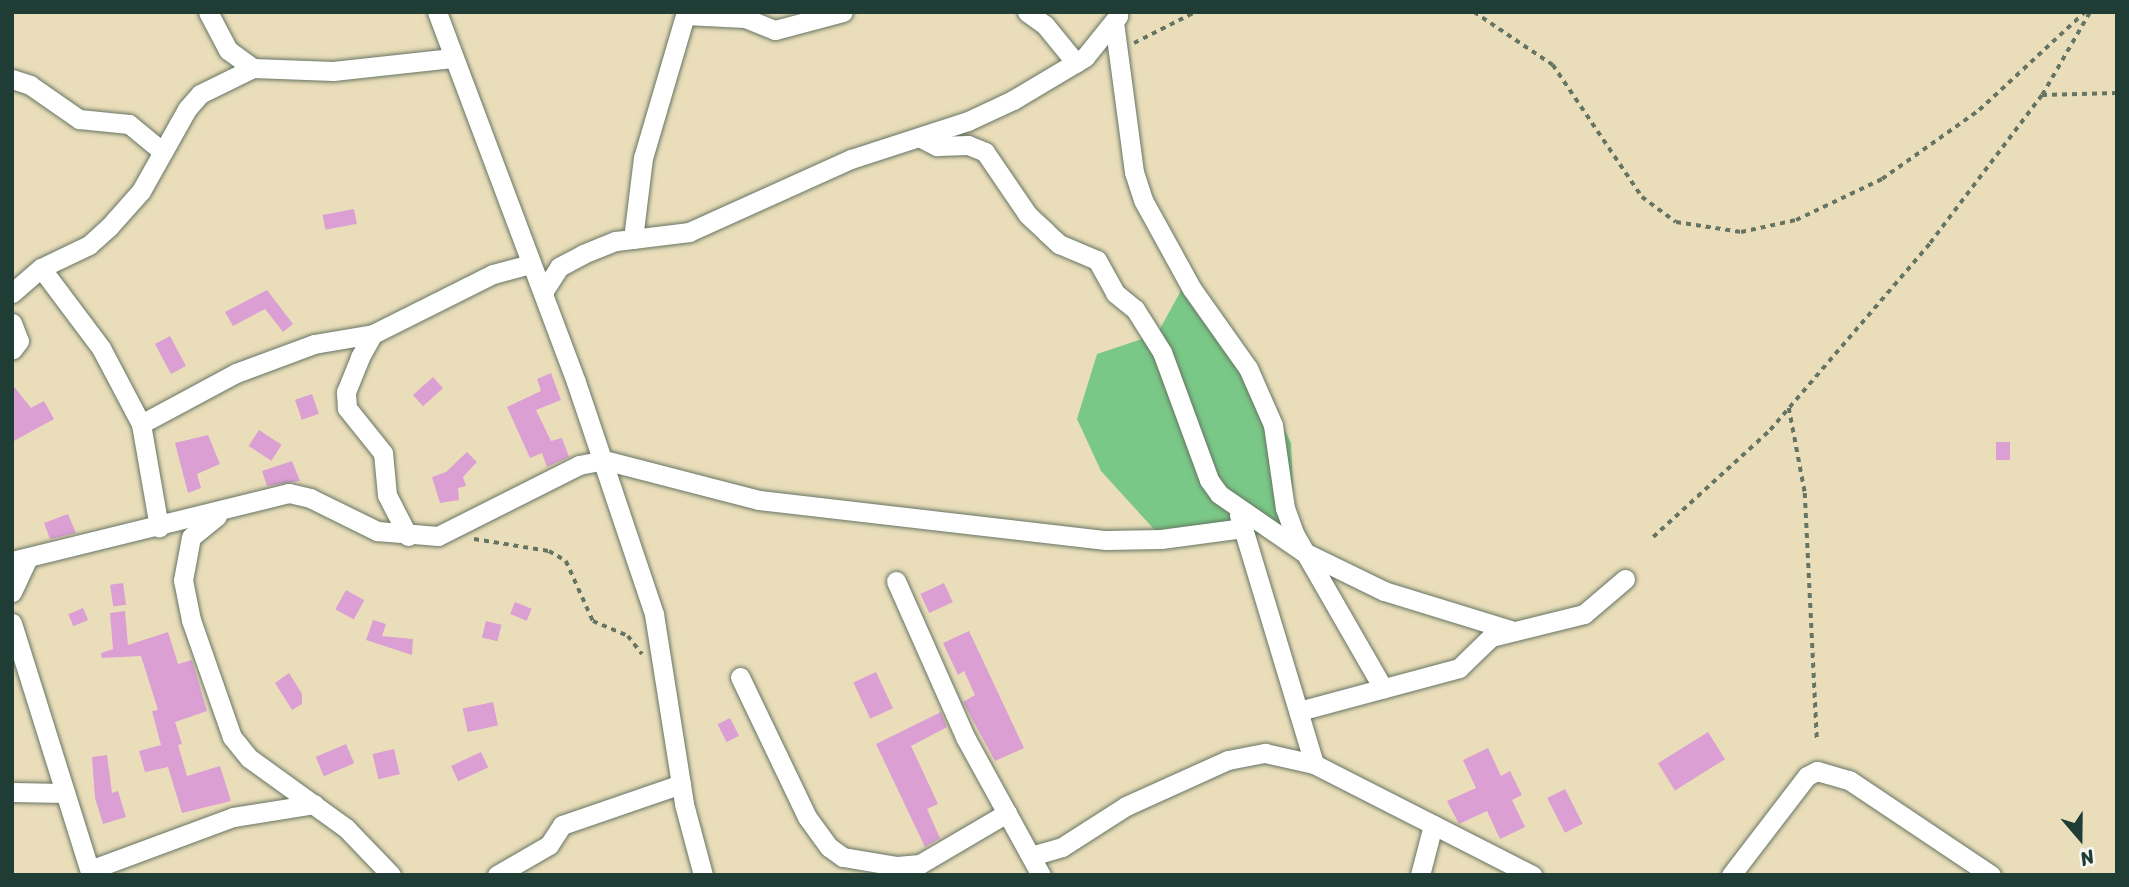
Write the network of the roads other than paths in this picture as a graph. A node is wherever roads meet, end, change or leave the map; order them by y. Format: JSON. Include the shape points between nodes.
{"nodes":[{"id":1,"x":208,"y":12,"type":"edge"},
{"id":2,"x":843,"y":12,"type":"edge"},
{"id":3,"x":1027,"y":12,"type":"edge"},
{"id":4,"x":441,"y":13,"type":"edge"},
{"id":5,"x":685,"y":14,"type":"edge"},
{"id":6,"x":1117,"y":17,"type":"edge"},
{"id":7,"x":452,"y":58,"type":"junction"},
{"id":8,"x":1076,"y":63,"type":"junction"},
{"id":9,"x":253,"y":68,"type":"junction"},
{"id":10,"x":12,"y":79,"type":"edge"},
{"id":11,"x":921,"y":138,"type":"junction"},
{"id":12,"x":163,"y":152,"type":"junction"},
{"id":13,"x":633,"y":239,"type":"junction"},
{"id":14,"x":530,"y":264,"type":"junction"},
{"id":15,"x":41,"y":268,"type":"junction"},
{"id":16,"x":543,"y":292,"type":"junction"},
{"id":17,"x":12,"y":293,"type":"edge"},
{"id":18,"x":12,"y":323,"type":"edge"},
{"id":19,"x":373,"y":334,"type":"junction"},
{"id":20,"x":12,"y":350,"type":"edge"},
{"id":21,"x":141,"y":424,"type":"junction"},
{"id":22,"x":604,"y":460,"type":"junction"},
{"id":23,"x":233,"y":507,"type":"junction"},
{"id":24,"x":1236,"y":508,"type":"junction"},
{"id":25,"x":159,"y":527,"type":"junction"},
{"id":26,"x":1243,"y":527,"type":"junction"},
{"id":27,"x":408,"y":536,"type":"junction"},
{"id":28,"x":1302,"y":551,"type":"junction"},
{"id":29,"x":20,"y":561,"type":"edge"},
{"id":30,"x":1625,"y":579,"type":"dead end"},
{"id":31,"x":896,"y":581,"type":"dead end"},
{"id":32,"x":12,"y":592,"type":"edge"},
{"id":33,"x":12,"y":622,"type":"edge"},
{"id":34,"x":1514,"y":631,"type":"junction"},
{"id":35,"x":740,"y":677,"type":"dead end"},
{"id":36,"x":1383,"y":688,"type":"junction"},
{"id":37,"x":1299,"y":711,"type":"junction"},
{"id":38,"x":1314,"y":764,"type":"junction"},
{"id":39,"x":681,"y":784,"type":"junction"},
{"id":40,"x":12,"y":792,"type":"edge"},
{"id":41,"x":65,"y":793,"type":"junction"},
{"id":42,"x":314,"y":804,"type":"junction"},
{"id":43,"x":1007,"y":813,"type":"junction"},
{"id":44,"x":1433,"y":825,"type":"junction"},
{"id":45,"x":1031,"y":856,"type":"junction"},
{"id":46,"x":90,"y":872,"type":"edge"},
{"id":47,"x":391,"y":875,"type":"edge"},
{"id":48,"x":497,"y":875,"type":"edge"},
{"id":49,"x":703,"y":875,"type":"edge"},
{"id":50,"x":1041,"y":875,"type":"edge"},
{"id":51,"x":1420,"y":875,"type":"edge"},
{"id":52,"x":1532,"y":875,"type":"edge"},
{"id":53,"x":1731,"y":875,"type":"edge"},
{"id":54,"x":1991,"y":875,"type":"edge"}],
"edges":[{"from":1,"to":9,"type":"street","via":[[228,50]]},
{"from":2,"to":5,"type":"street","via":[[775,30],[745,18]]},
{"from":3,"to":8,"type":"street","via":[[1045,25]]},
{"from":4,"to":7,"type":"street"},
{"from":5,"to":13,"type":"street","via":[[643,158]]},
{"from":6,"to":8,"type":"street"},
{"from":6,"to":28,"type":"street","via":[[1134,172],[1143,200],[1192,289],[1248,368],[1273,425],[1285,508]]},
{"from":7,"to":9,"type":"street","via":[[333,71]]},
{"from":7,"to":14,"type":"street"},
{"from":8,"to":11,"type":"street","via":[[1013,100]]},
{"from":9,"to":12,"type":"street","via":[[200,94],[173,129]]},
{"from":10,"to":12,"type":"street","via":[[30,85],[79,119],[128,124]]},
{"from":11,"to":13,"type":"street","via":[[851,159],[689,232]]},
{"from":11,"to":24,"type":"street","via":[[937,146],[968,145],[985,152],[1037,224],[1059,244],[1097,260],[1115,293],[1154,337],[1209,480]]},
{"from":12,"to":15,"type":"street","via":[[141,191],[109,227],[89,246]]},
{"from":13,"to":16,"type":"street","via":[[569,261],[549,278]]},
{"from":14,"to":16,"type":"street"},
{"from":14,"to":19,"type":"street","via":[[493,274]]},
{"from":15,"to":17,"type":"street"},
{"from":15,"to":21,"type":"street","via":[[101,348]]},
{"from":16,"to":22,"type":"street"},
{"from":18,"to":20,"type":"street","via":[[19,341]]},
{"from":19,"to":21,"type":"street","via":[[314,344],[236,373]]},
{"from":19,"to":27,"type":"street","via":[[349,382],[347,408],[383,453],[387,495]]},
{"from":21,"to":25,"type":"street"},
{"from":22,"to":26,"type":"street","via":[[759,500],[1106,540],[1161,539]]},
{"from":22,"to":27,"type":"street","via":[[579,465],[447,534]]},
{"from":22,"to":39,"type":"street","via":[[654,614]]},
{"from":23,"to":25,"type":"street"},
{"from":23,"to":27,"type":"street","via":[[299,494],[361,525]]},
{"from":23,"to":42,"type":"street","via":[[191,537],[183,580],[188,612],[232,737],[248,758]]},
{"from":24,"to":26,"type":"street"},
{"from":24,"to":28,"type":"street"},
{"from":25,"to":29,"type":"street"},
{"from":26,"to":37,"type":"street"},
{"from":28,"to":34,"type":"street","via":[[1384,590]]},
{"from":28,"to":36,"type":"street"},
{"from":29,"to":32,"type":"street"},
{"from":30,"to":34,"type":"street","via":[[1584,614]]},
{"from":31,"to":43,"type":"street","via":[[965,737]]},
{"from":33,"to":41,"type":"street"},
{"from":34,"to":36,"type":"street","via":[[1486,639],[1460,668]]},
{"from":35,"to":43,"type":"street","via":[[807,817],[829,847],[843,857],[897,866],[920,864]]},
{"from":36,"to":37,"type":"street"},
{"from":37,"to":38,"type":"street"},
{"from":38,"to":44,"type":"street"},
{"from":38,"to":45,"type":"street","via":[[1275,754],[1238,757],[1126,806],[1062,847]]},
{"from":39,"to":48,"type":"street","via":[[562,825],[549,845]]},
{"from":39,"to":49,"type":"street"},
{"from":40,"to":41,"type":"street"},
{"from":41,"to":46,"type":"street"},
{"from":42,"to":46,"type":"street","via":[[246,813]]},
{"from":42,"to":47,"type":"street","via":[[346,828]]},
{"from":43,"to":45,"type":"street"},
{"from":44,"to":51,"type":"street"},
{"from":44,"to":52,"type":"street"},
{"from":45,"to":50,"type":"street"},
{"from":53,"to":54,"type":"street","via":[[1807,776],[1817,771],[1849,780]]}]}
